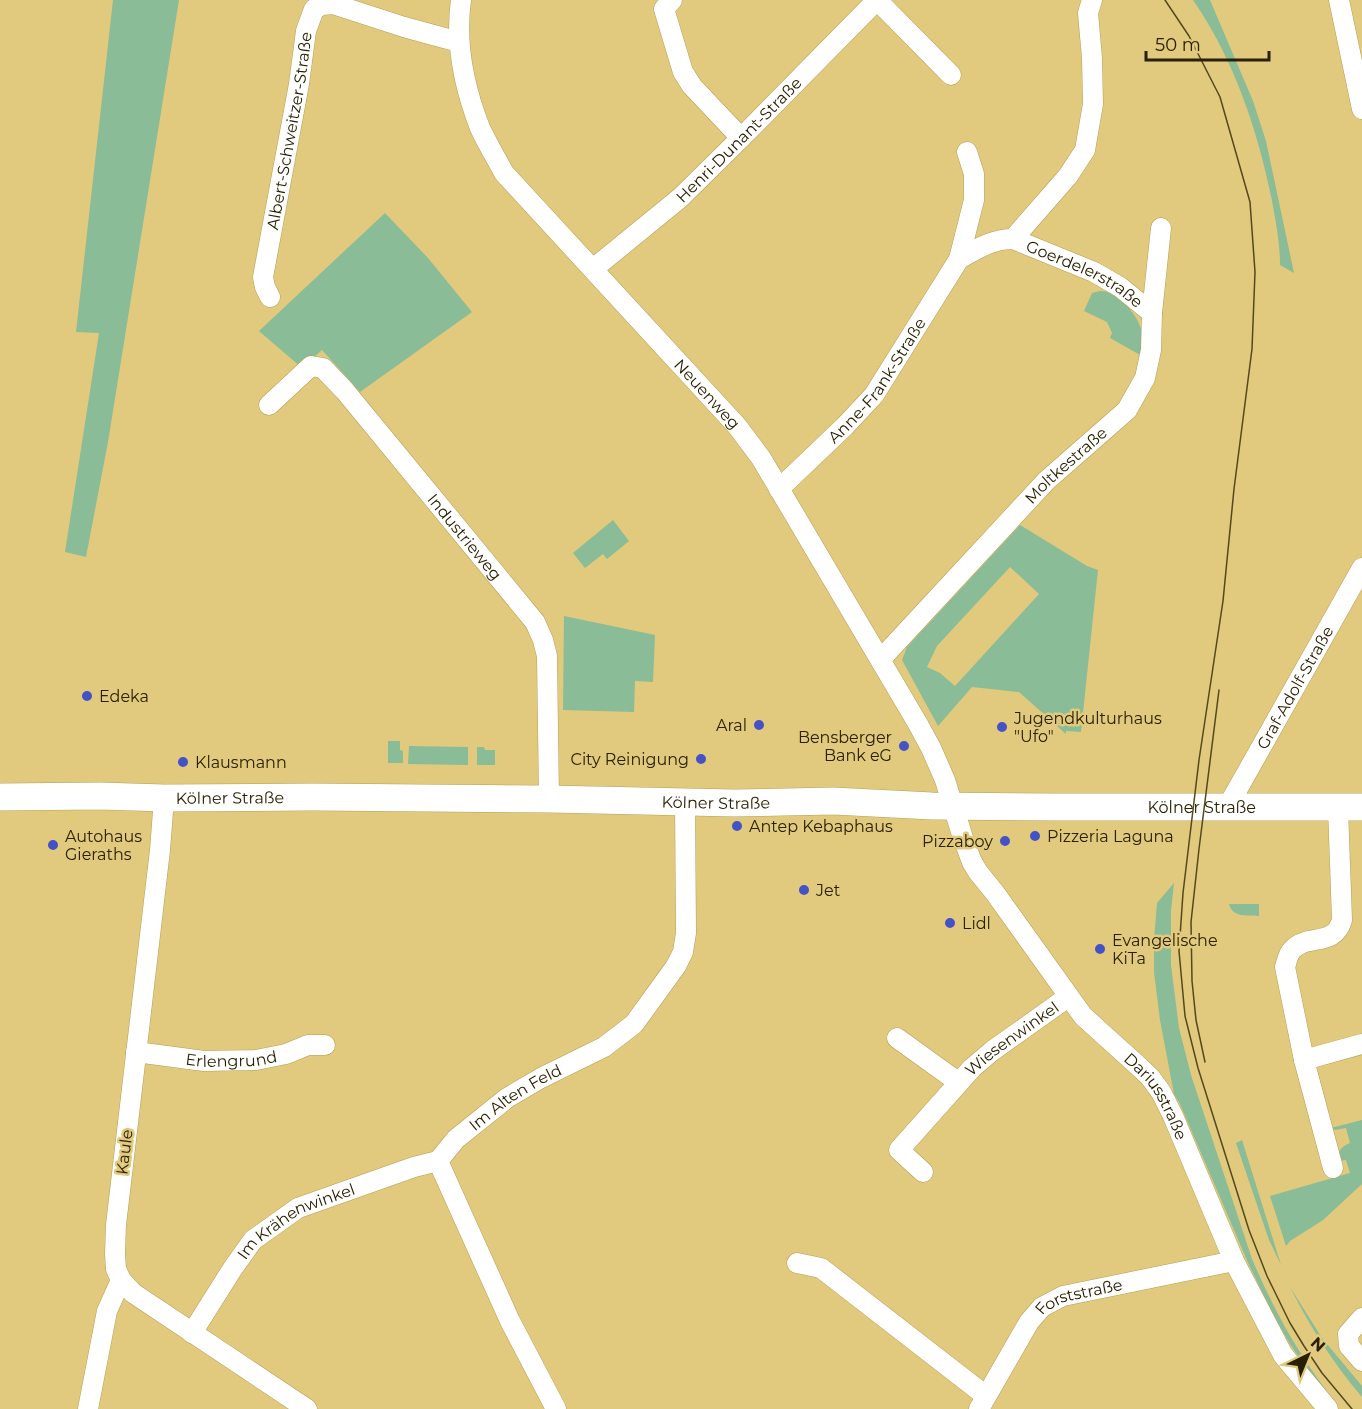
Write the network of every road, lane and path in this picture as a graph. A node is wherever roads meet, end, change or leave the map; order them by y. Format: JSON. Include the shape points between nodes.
{"nodes":[{"id":1,"x":461,"y":0,"type":"edge"},
{"id":2,"x":672,"y":0,"type":"edge"},
{"id":3,"x":877,"y":0,"type":"edge"},
{"id":4,"x":1092,"y":0,"type":"edge"},
{"id":5,"x":1339,"y":0,"type":"edge"},
{"id":6,"x":459,"y":42,"type":"junction"},
{"id":7,"x":951,"y":75,"type":"dead end"},
{"id":8,"x":1362,"y":109,"type":"edge"},
{"id":9,"x":741,"y":138,"type":"junction"},
{"id":10,"x":967,"y":152,"type":"dead end"},
{"id":11,"x":1161,"y":228,"type":"dead end"},
{"id":12,"x":1013,"y":239,"type":"junction"},
{"id":13,"x":959,"y":259,"type":"junction"},
{"id":14,"x":593,"y":269,"type":"junction"},
{"id":15,"x":270,"y":297,"type":"dead end"},
{"id":16,"x":1152,"y":313,"type":"junction"},
{"id":17,"x":269,"y":405,"type":"dead end"},
{"id":18,"x":779,"y":489,"type":"junction"},
{"id":19,"x":1362,"y":568,"type":"edge"},
{"id":20,"x":881,"y":659,"type":"junction"},
{"id":21,"x":0,"y":797,"type":"edge"},
{"id":22,"x":164,"y":798,"type":"junction"},
{"id":23,"x":549,"y":799,"type":"junction"},
{"id":24,"x":685,"y":802,"type":"junction"},
{"id":25,"x":953,"y":805,"type":"junction"},
{"id":26,"x":1228,"y":806,"type":"junction"},
{"id":27,"x":1350,"y":807,"type":"edge"},
{"id":28,"x":1068,"y":997,"type":"junction"},
{"id":29,"x":897,"y":1038,"type":"dead end"},
{"id":30,"x":1362,"y":1044,"type":"edge"},
{"id":31,"x":325,"y":1045,"type":"dead end"},
{"id":32,"x":136,"y":1052,"type":"junction"},
{"id":33,"x":1304,"y":1060,"type":"junction"},
{"id":34,"x":958,"y":1082,"type":"junction"},
{"id":35,"x":438,"y":1161,"type":"junction"},
{"id":36,"x":1333,"y":1168,"type":"dead end"},
{"id":37,"x":923,"y":1172,"type":"dead end"},
{"id":38,"x":1234,"y":1261,"type":"junction"},
{"id":39,"x":797,"y":1263,"type":"dead end"},
{"id":40,"x":121,"y":1280,"type":"junction"},
{"id":41,"x":1362,"y":1318,"type":"edge"},
{"id":42,"x":192,"y":1333,"type":"junction"},
{"id":43,"x":1362,"y":1361,"type":"edge"},
{"id":44,"x":982,"y":1405,"type":"edge"},
{"id":45,"x":88,"y":1409,"type":"edge"},
{"id":46,"x":307,"y":1409,"type":"edge"},
{"id":47,"x":556,"y":1409,"type":"edge"},
{"id":48,"x":1328,"y":1409,"type":"edge"}],
"edges":[{"from":1,"to":6,"type":"street","name":"Neuenweg"},
{"from":2,"to":9,"type":"street","via":[[664,9],[683,72]]},
{"from":3,"to":7,"type":"street","name":"Henri-Dunant-Straße"},
{"from":3,"to":9,"type":"street","name":"Henri-Dunant-Straße"},
{"from":4,"to":12,"type":"street","via":[[1088,13],[1093,104],[1085,150],[1068,176]]},
{"from":5,"to":8,"type":"street"},
{"from":6,"to":14,"type":"street","name":"Neuenweg","via":[[467,86],[481,129],[504,173]]},
{"from":6,"to":15,"type":"street","name":"Albert-Schweitzer-Straße","via":[[333,4],[314,9],[306,31],[263,277]]},
{"from":9,"to":14,"type":"street","name":"Henri-Dunant-Straße","via":[[680,198]]},
{"from":10,"to":13,"type":"street","name":"Anne-Frank-Straße","via":[[974,174],[974,200]]},
{"from":11,"to":16,"type":"street","name":"Moltkestraße"},
{"from":12,"to":13,"type":"street","via":[[999,239]]},
{"from":12,"to":16,"type":"street","name":"Goerdelerstraße","via":[[1094,272]]},
{"from":13,"to":18,"type":"street","name":"Anne-Frank-Straße","via":[[874,395]]},
{"from":14,"to":18,"type":"street","name":"Neuenweg","via":[[740,430]]},
{"from":16,"to":20,"type":"street","name":"Moltkestraße","via":[[1145,378],[1127,410],[1046,481]]},
{"from":17,"to":23,"type":"street","name":"Industrieweg","via":[[311,366],[322,368],[535,622],[547,657]]},
{"from":18,"to":20,"type":"street","name":"Neuenweg"},
{"from":19,"to":26,"type":"street","name":"Graf-Adolf-Straße"},
{"from":20,"to":25,"type":"street","name":"Neuenweg","via":[[931,748]]},
{"from":21,"to":22,"type":"main road","name":"Kölner Straße"},
{"from":22,"to":23,"type":"main road","name":"Kölner Straße"},
{"from":22,"to":32,"type":"street","name":"Kaule"},
{"from":23,"to":24,"type":"main road","name":"Kölner Straße"},
{"from":24,"to":25,"type":"main road","name":"Kölner Straße"},
{"from":24,"to":35,"type":"street","name":"Im Alten Feld","via":[[686,933],[676,966],[634,1024],[592,1053],[507,1098],[456,1138]]},
{"from":25,"to":26,"type":"main road","name":"Kölner Straße"},
{"from":25,"to":28,"type":"street","name":"Dariusstraße","via":[[972,862]]},
{"from":26,"to":27,"type":"main road","name":"Kölner Straße"},
{"from":27,"to":33,"type":"street","via":[[1340,926],[1333,935],[1292,950],[1285,967]]},
{"from":28,"to":34,"type":"street","name":"Wiesenwinkel","via":[[992,1051]]},
{"from":28,"to":38,"type":"street","name":"Dariusstraße","via":[[1083,1017],[1136,1063],[1161,1092]]},
{"from":29,"to":34,"type":"street","name":"Wiesenwinkel"},
{"from":30,"to":33,"type":"street"},
{"from":31,"to":32,"type":"street","name":"Erlengrund","via":[[308,1045],[256,1060],[204,1061]]},
{"from":32,"to":40,"type":"street","name":"Kaule","via":[[116,1225],[116,1269]]},
{"from":33,"to":36,"type":"street"},
{"from":34,"to":37,"type":"street","name":"Wiesenwinkel","via":[[899,1150]]},
{"from":35,"to":42,"type":"street","name":"Im Krähenwinkel","via":[[298,1208],[253,1240]]},
{"from":35,"to":47,"type":"street","via":[[510,1321]]},
{"from":38,"to":44,"type":"street","name":"Forststraße","via":[[1054,1299],[1029,1322]]},
{"from":38,"to":48,"type":"street","name":"Dariusstraße","via":[[1283,1355]]},
{"from":39,"to":44,"type":"street","via":[[821,1268]]},
{"from":40,"to":42,"type":"street","via":[[133,1293]]},
{"from":40,"to":45,"type":"street","via":[[107,1311]]},
{"from":41,"to":43,"type":"street","via":[[1348,1334],[1348,1346]]},
{"from":42,"to":46,"type":"street"}]}
